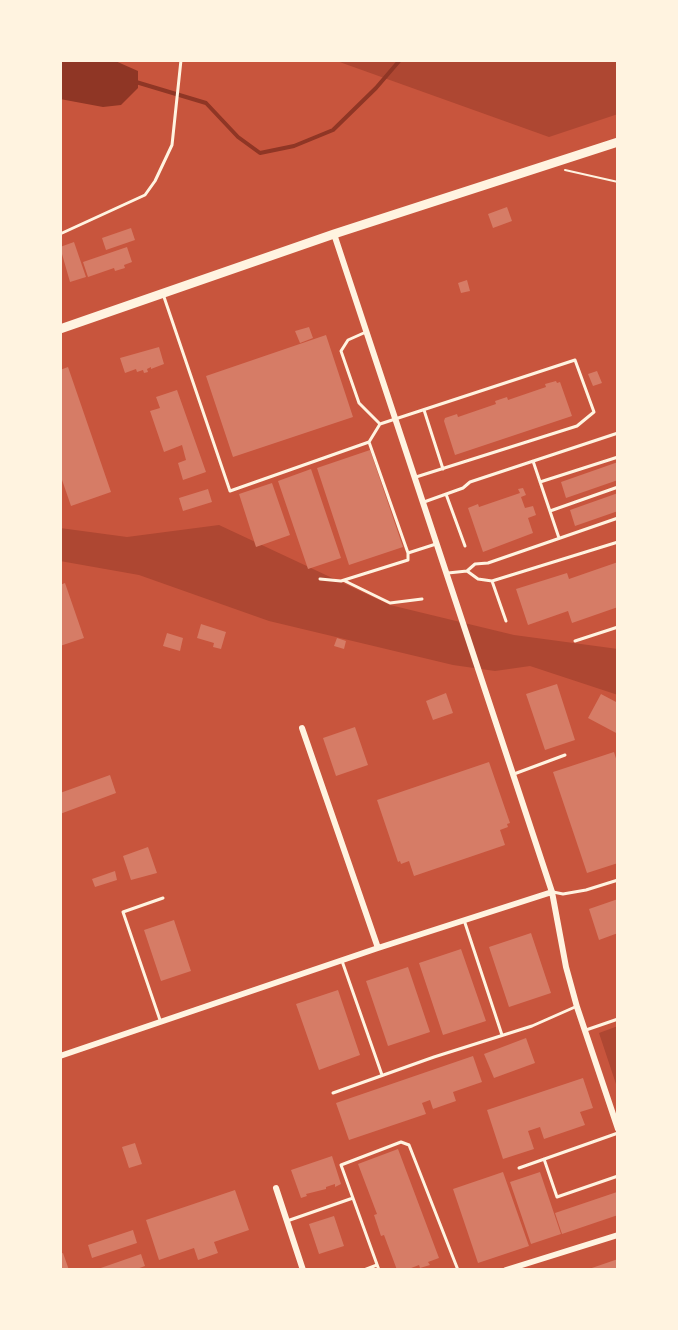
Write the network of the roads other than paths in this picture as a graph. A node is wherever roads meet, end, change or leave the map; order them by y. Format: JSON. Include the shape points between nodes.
{"nodes":[{"id":1,"x":181,"y":60,"type":"edge"},
{"id":2,"x":618,"y":142,"type":"edge"},
{"id":3,"x":60,"y":234,"type":"edge"},
{"id":4,"x":334,"y":234,"type":"junction"},
{"id":5,"x":163,"y":294,"type":"junction"},
{"id":6,"x":60,"y":329,"type":"edge"},
{"id":7,"x":366,"y":332,"type":"junction"},
{"id":8,"x":424,"y":410,"type":"junction"},
{"id":9,"x":395,"y":420,"type":"junction"},
{"id":10,"x":380,"y":424,"type":"junction"},
{"id":11,"x":618,"y":433,"type":"edge"},
{"id":12,"x":369,"y":442,"type":"junction"},
{"id":13,"x":618,"y":457,"type":"edge"},
{"id":14,"x":533,"y":461,"type":"junction"},
{"id":15,"x":443,"y":469,"type":"junction"},
{"id":16,"x":415,"y":478,"type":"junction"},
{"id":17,"x":540,"y":482,"type":"junction"},
{"id":18,"x":618,"y":487,"type":"edge"},
{"id":19,"x":446,"y":494,"type":"junction"},
{"id":20,"x":423,"y":502,"type":"junction"},
{"id":21,"x":550,"y":511,"type":"junction"},
{"id":22,"x":618,"y":518,"type":"edge"},
{"id":23,"x":560,"y":538,"type":"junction"},
{"id":24,"x":618,"y":542,"type":"edge"},
{"id":25,"x":436,"y":543,"type":"junction"},
{"id":26,"x":465,"y":546,"type":"dead end"},
{"id":27,"x":408,"y":553,"type":"junction"},
{"id":28,"x":467,"y":572,"type":"junction"},
{"id":29,"x":446,"y":573,"type":"junction"},
{"id":30,"x":320,"y":579,"type":"dead end"},
{"id":31,"x":344,"y":580,"type":"junction"},
{"id":32,"x":492,"y":581,"type":"junction"},
{"id":33,"x":422,"y":599,"type":"dead end"},
{"id":34,"x":506,"y":621,"type":"dead end"},
{"id":35,"x":618,"y":627,"type":"edge"},
{"id":36,"x":575,"y":641,"type":"dead end"},
{"id":37,"x":302,"y":728,"type":"dead end"},
{"id":38,"x":565,"y":755,"type":"dead end"},
{"id":39,"x":513,"y":774,"type":"junction"},
{"id":40,"x":618,"y":880,"type":"edge"},
{"id":41,"x":552,"y":892,"type":"junction"},
{"id":42,"x":163,"y":898,"type":"dead end"},
{"id":43,"x":464,"y":920,"type":"junction"},
{"id":44,"x":378,"y":948,"type":"junction"},
{"id":45,"x":341,"y":961,"type":"junction"},
{"id":46,"x":577,"y":1007,"type":"junction"},
{"id":47,"x":618,"y":1019,"type":"edge"},
{"id":48,"x":161,"y":1022,"type":"junction"},
{"id":49,"x":585,"y":1030,"type":"junction"},
{"id":50,"x":501,"y":1035,"type":"junction"},
{"id":51,"x":60,"y":1056,"type":"edge"},
{"id":52,"x":382,"y":1075,"type":"junction"},
{"id":53,"x":333,"y":1093,"type":"dead end"},
{"id":54,"x":618,"y":1131,"type":"edge"},
{"id":55,"x":544,"y":1159,"type":"junction"},
{"id":56,"x":519,"y":1167,"type":"dead end"},
{"id":57,"x":618,"y":1176,"type":"edge"},
{"id":58,"x":276,"y":1188,"type":"dead end"},
{"id":59,"x":353,"y":1198,"type":"junction"},
{"id":60,"x":287,"y":1221,"type":"junction"},
{"id":61,"x":618,"y":1235,"type":"edge"},
{"id":62,"x":377,"y":1265,"type":"junction"},
{"id":63,"x":303,"y":1270,"type":"edge"},
{"id":64,"x":364,"y":1270,"type":"edge"},
{"id":65,"x":379,"y":1270,"type":"edge"},
{"id":66,"x":458,"y":1270,"type":"edge"},
{"id":67,"x":507,"y":1270,"type":"edge"}],
"edges":[{"from":1,"to":3,"type":"lane","via":[[172,145],[155,181],[145,195]]},
{"from":2,"to":4,"type":"main road"},
{"from":4,"to":5,"type":"main road"},
{"from":4,"to":7,"type":"street"},
{"from":5,"to":6,"type":"main road"},
{"from":5,"to":12,"type":"lane","via":[[230,491]]},
{"from":7,"to":9,"type":"street"},
{"from":7,"to":10,"type":"lane","via":[[348,340],[341,351],[359,403]]},
{"from":8,"to":9,"type":"lane"},
{"from":8,"to":15,"type":"lane"},
{"from":8,"to":15,"type":"lane","via":[[575,360],[594,412],[577,426]]},
{"from":9,"to":10,"type":"lane"},
{"from":9,"to":16,"type":"street"},
{"from":10,"to":12,"type":"lane"},
{"from":11,"to":14,"type":"lane"},
{"from":12,"to":27,"type":"lane"},
{"from":13,"to":17,"type":"lane"},
{"from":14,"to":17,"type":"lane"},
{"from":14,"to":19,"type":"lane"},
{"from":15,"to":16,"type":"lane"},
{"from":16,"to":20,"type":"street"},
{"from":17,"to":21,"type":"lane"},
{"from":18,"to":21,"type":"lane"},
{"from":19,"to":20,"type":"lane"},
{"from":19,"to":26,"type":"lane"},
{"from":20,"to":25,"type":"street"},
{"from":21,"to":23,"type":"lane"},
{"from":22,"to":23,"type":"lane"},
{"from":23,"to":28,"type":"lane","via":[[475,564]]},
{"from":24,"to":32,"type":"lane"},
{"from":25,"to":27,"type":"lane"},
{"from":25,"to":29,"type":"street"},
{"from":27,"to":31,"type":"lane","via":[[408,560]]},
{"from":28,"to":29,"type":"lane"},
{"from":28,"to":32,"type":"lane"},
{"from":29,"to":39,"type":"street"},
{"from":30,"to":31,"type":"lane"},
{"from":31,"to":33,"type":"lane","via":[[390,603]]},
{"from":32,"to":34,"type":"lane"},
{"from":35,"to":36,"type":"lane"},
{"from":37,"to":44,"type":"street"},
{"from":38,"to":39,"type":"lane"},
{"from":39,"to":41,"type":"street"},
{"from":40,"to":41,"type":"lane","via":[[586,890]]},
{"from":41,"to":43,"type":"street"},
{"from":41,"to":46,"type":"street"},
{"from":42,"to":48,"type":"lane","via":[[123,912]]},
{"from":43,"to":44,"type":"street"},
{"from":43,"to":50,"type":"lane"},
{"from":44,"to":45,"type":"street"},
{"from":45,"to":48,"type":"street"},
{"from":45,"to":52,"type":"lane"},
{"from":46,"to":49,"type":"street"},
{"from":46,"to":50,"type":"lane"},
{"from":47,"to":49,"type":"lane"},
{"from":48,"to":51,"type":"street"},
{"from":49,"to":54,"type":"street"},
{"from":50,"to":52,"type":"lane"},
{"from":52,"to":53,"type":"lane"},
{"from":54,"to":55,"type":"lane"},
{"from":55,"to":56,"type":"lane"},
{"from":55,"to":57,"type":"lane","via":[[557,1197]]},
{"from":58,"to":60,"type":"street"},
{"from":59,"to":60,"type":"lane"},
{"from":59,"to":62,"type":"lane"},
{"from":59,"to":66,"type":"lane","via":[[341,1164],[405,1142]]},
{"from":60,"to":63,"type":"street"},
{"from":61,"to":67,"type":"street"},
{"from":62,"to":64,"type":"lane"},
{"from":62,"to":65,"type":"lane"}]}
